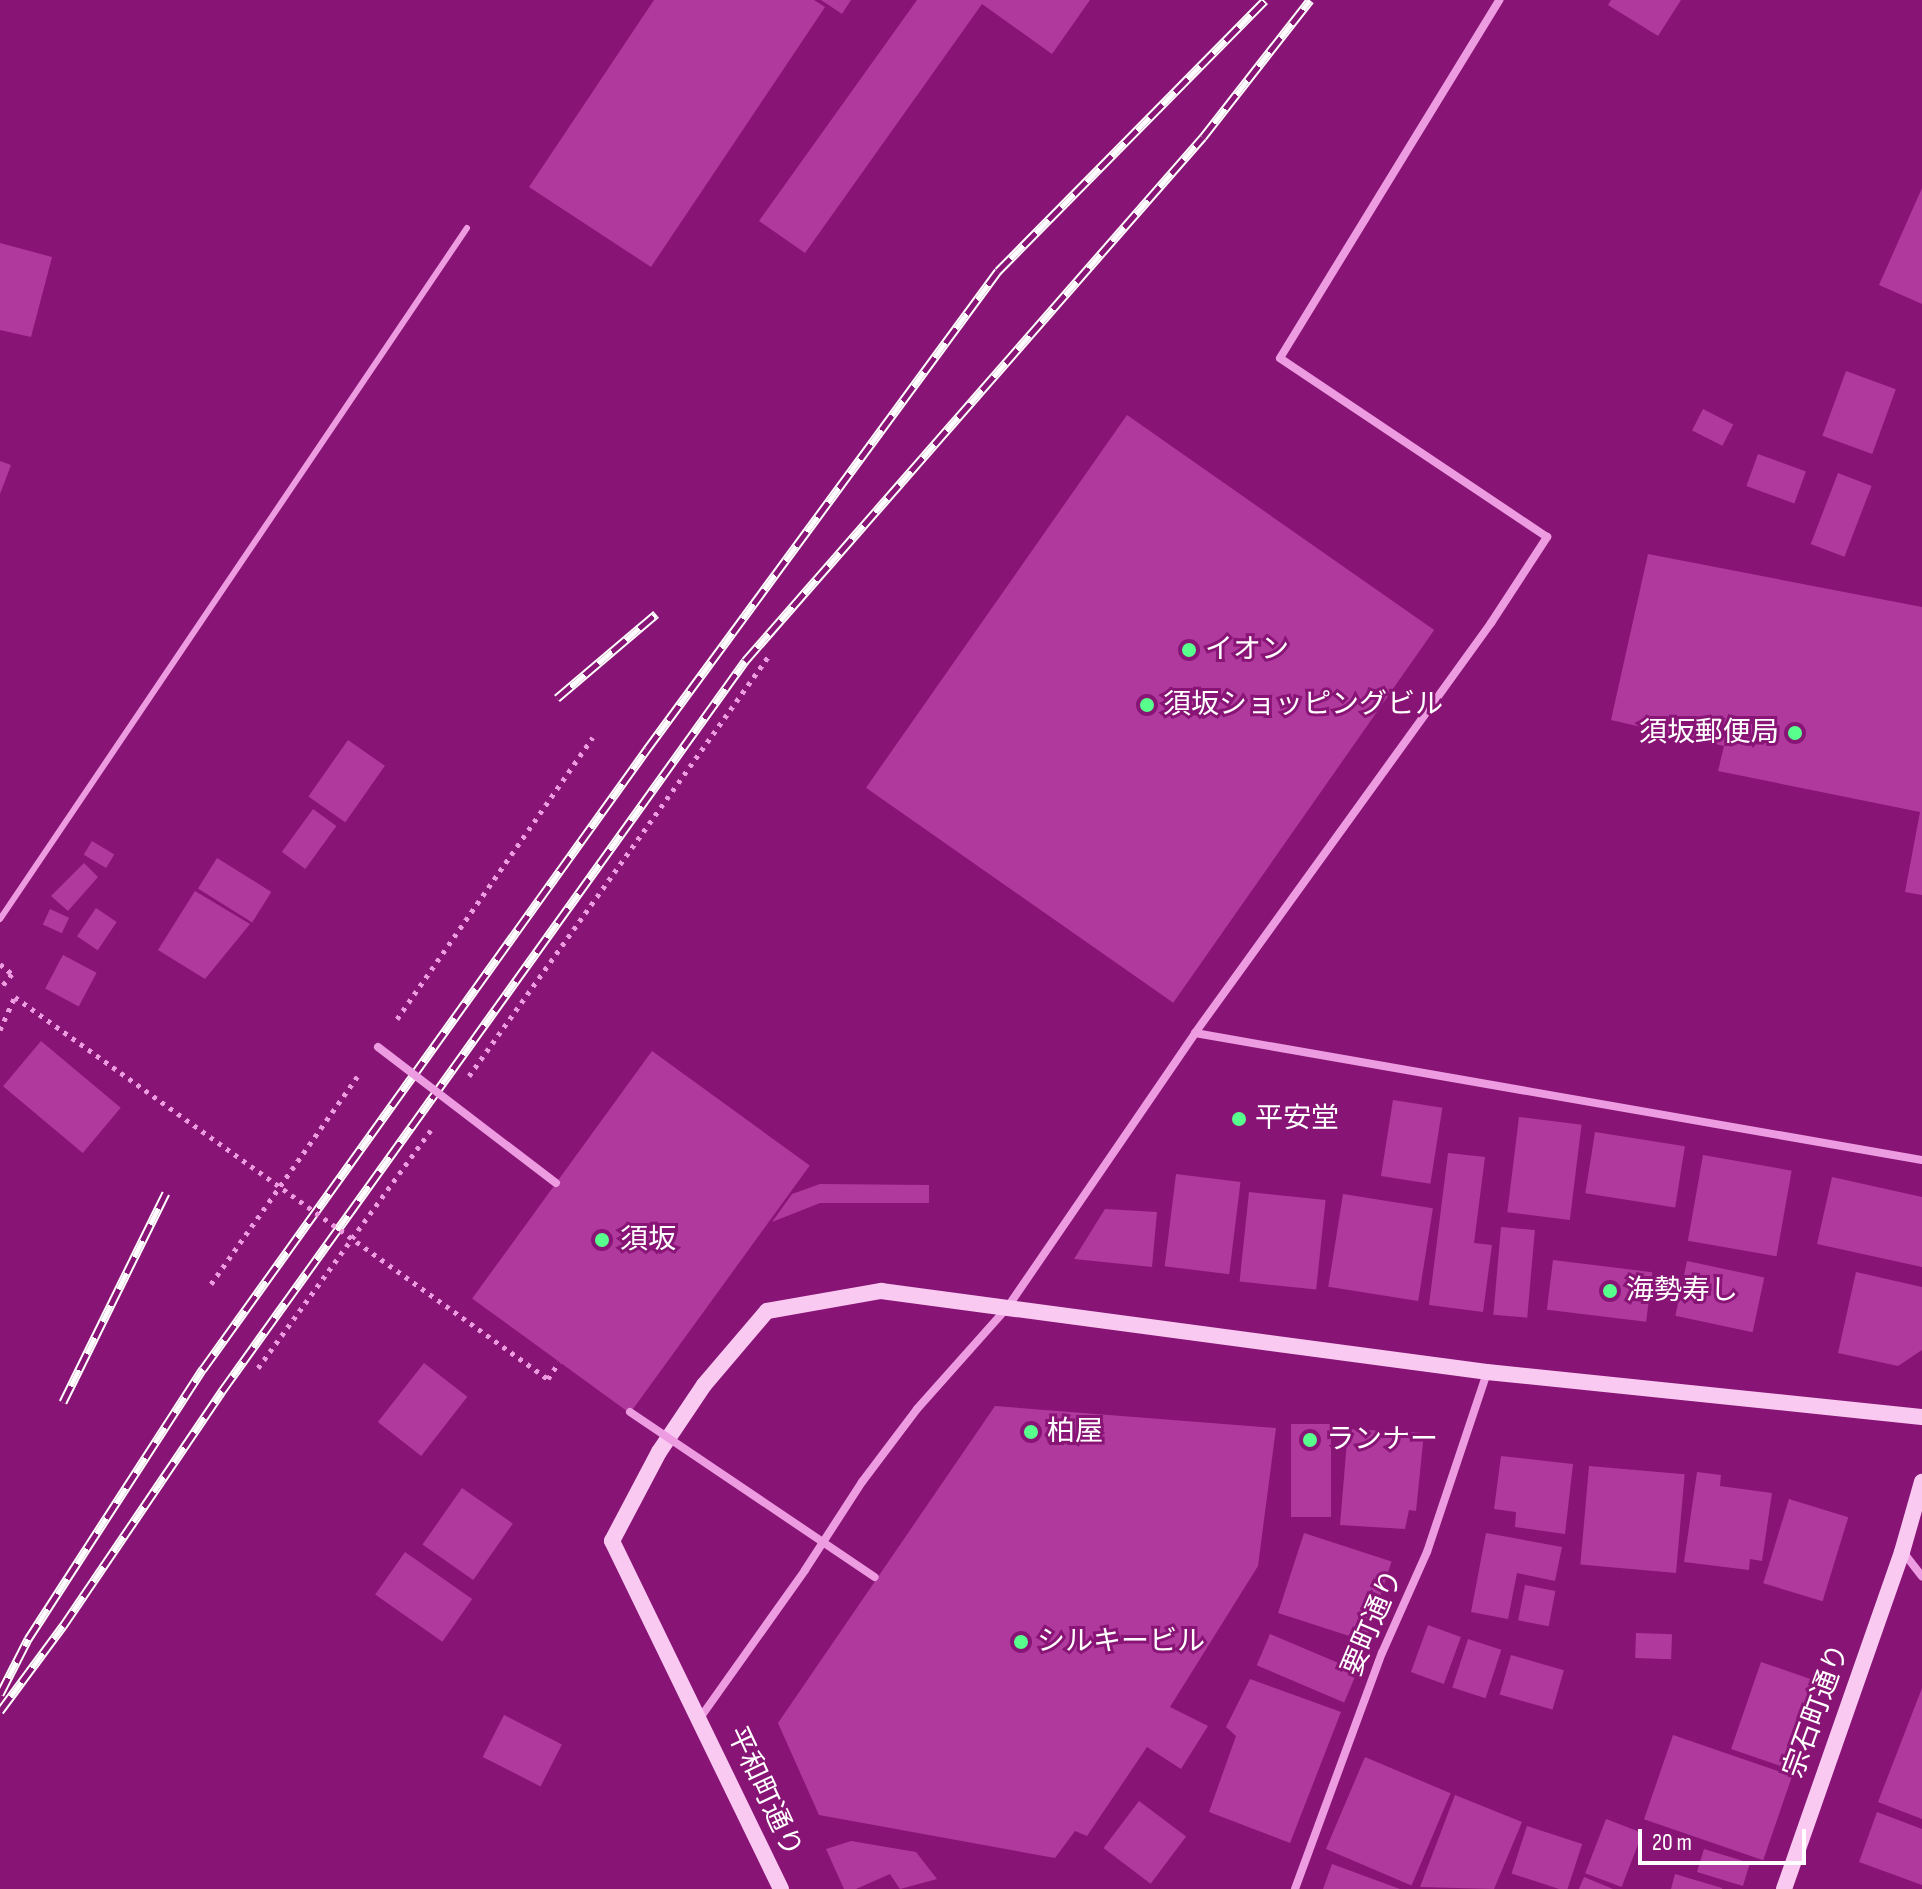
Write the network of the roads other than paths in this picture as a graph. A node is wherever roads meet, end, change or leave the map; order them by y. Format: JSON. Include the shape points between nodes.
{"nodes":[{"id":1,"x":1499,"y":0,"type":"edge"},
{"id":2,"x":467,"y":228,"type":"dead end"},
{"id":3,"x":0,"y":919,"type":"edge"},
{"id":4,"x":1195,"y":1033,"type":"junction"},
{"id":5,"x":378,"y":1047,"type":"road end"},
{"id":6,"x":1922,"y":1160,"type":"edge"},
{"id":7,"x":556,"y":1183,"type":"dead end"},
{"id":8,"x":1007,"y":1308,"type":"junction"},
{"id":9,"x":1487,"y":1372,"type":"junction"},
{"id":10,"x":630,"y":1412,"type":"dead end"},
{"id":11,"x":1922,"y":1417,"type":"edge"},
{"id":12,"x":1922,"y":1482,"type":"edge"},
{"id":13,"x":1902,"y":1552,"type":"junction"},
{"id":14,"x":1922,"y":1576,"type":"edge"},
{"id":15,"x":875,"y":1577,"type":"dead end"},
{"id":16,"x":700,"y":1718,"type":"junction"},
{"id":17,"x":781,"y":1889,"type":"edge"},
{"id":18,"x":1295,"y":1889,"type":"edge"},
{"id":19,"x":1784,"y":1889,"type":"edge"}],
"edges":[{"from":1,"to":4,"type":"street","via":[[1280,358],[1547,537],[1482,636]]},
{"from":2,"to":3,"type":"lane"},
{"from":4,"to":6,"type":"street"},
{"from":4,"to":8,"type":"street"},
{"from":5,"to":7,"type":"street","bridge":true},
{"from":8,"to":9,"type":"main road"},
{"from":8,"to":16,"type":"street","via":[[917,1409],[862,1482]]},
{"from":8,"to":16,"type":"main road","name":"平和町通り","via":[[881,1291],[767,1311],[704,1385],[612,1541]]},
{"from":9,"to":11,"type":"main road"},
{"from":9,"to":18,"type":"street","name":"要町通り","via":[[1427,1552],[1382,1653]]},
{"from":10,"to":15,"type":"street","bridge":true},
{"from":12,"to":13,"type":"main road","name":"宗石町通り"},
{"from":13,"to":14,"type":"street"},
{"from":13,"to":19,"type":"main road","name":"宗石町通り"},
{"from":16,"to":17,"type":"main road","name":"平和町通り"}]}
